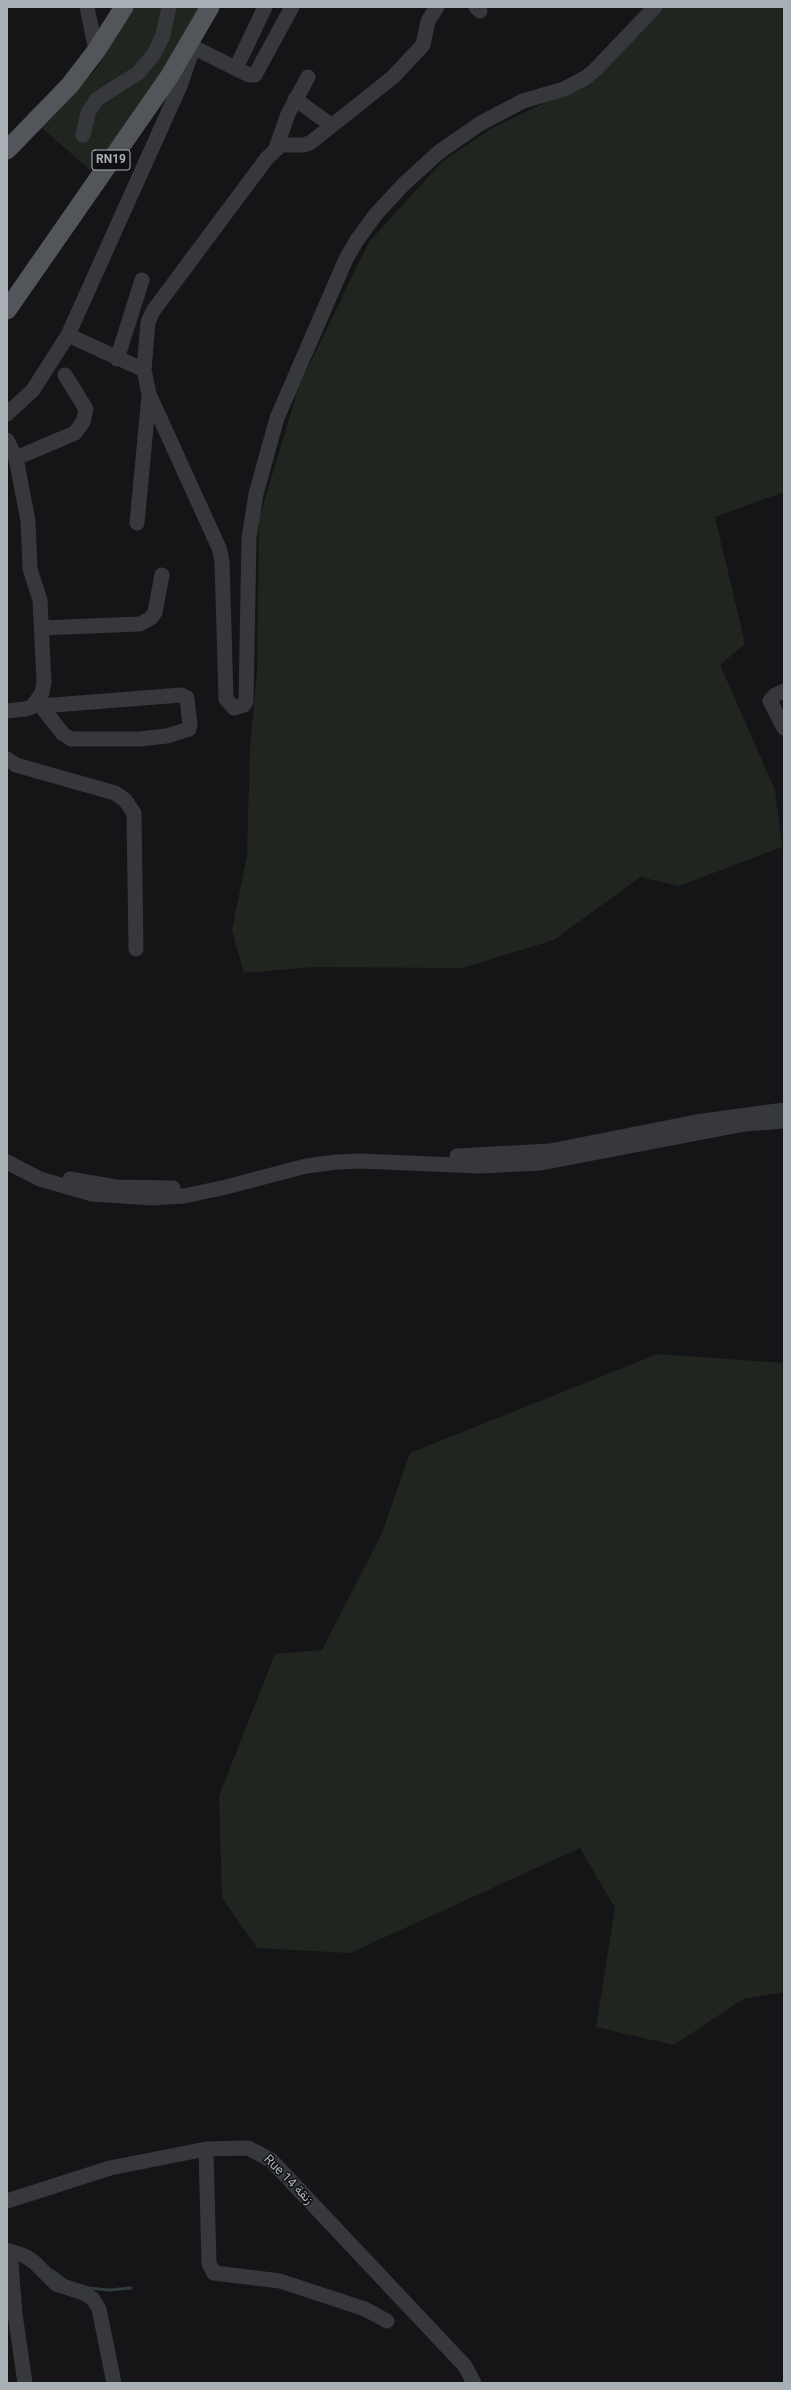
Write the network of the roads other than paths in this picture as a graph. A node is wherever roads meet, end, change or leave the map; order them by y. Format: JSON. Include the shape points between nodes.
{"nodes":[{"id":1,"x":87,"y":7,"type":"edge"},
{"id":2,"x":124,"y":7,"type":"edge"},
{"id":3,"x":169,"y":7,"type":"edge"},
{"id":4,"x":265,"y":7,"type":"edge"},
{"id":5,"x":292,"y":7,"type":"edge"},
{"id":6,"x":437,"y":7,"type":"edge"},
{"id":7,"x":655,"y":7,"type":"edge"},
{"id":8,"x":208,"y":12,"type":"edge"},
{"id":9,"x":194,"y":47,"type":"junction"},
{"id":10,"x":96,"y":51,"type":"junction"},
{"id":11,"x":236,"y":68,"type":"junction"},
{"id":12,"x":308,"y":77,"type":"dead end"},
{"id":13,"x":295,"y":99,"type":"junction"},
{"id":14,"x":331,"y":125,"type":"junction"},
{"id":15,"x":82,"y":135,"type":"dead end"},
{"id":16,"x":276,"y":148,"type":"junction"},
{"id":17,"x":7,"y":150,"type":"edge"},
{"id":18,"x":142,"y":280,"type":"dead end"},
{"id":19,"x":7,"y":310,"type":"edge"},
{"id":20,"x":68,"y":335,"type":"junction"},
{"id":21,"x":117,"y":359,"type":"junction"},
{"id":22,"x":144,"y":370,"type":"junction"},
{"id":23,"x":65,"y":375,"type":"dead end"},
{"id":24,"x":149,"y":394,"type":"junction"},
{"id":25,"x":7,"y":414,"type":"edge"},
{"id":26,"x":7,"y":440,"type":"edge"},
{"id":27,"x":16,"y":458,"type":"junction"},
{"id":28,"x":137,"y":523,"type":"dead end"},
{"id":29,"x":162,"y":575,"type":"dead end"},
{"id":30,"x":41,"y":628,"type":"junction"},
{"id":31,"x":784,"y":690,"type":"edge"},
{"id":32,"x":39,"y":704,"type":"junction"},
{"id":33,"x":7,"y":711,"type":"edge"},
{"id":34,"x":784,"y":728,"type":"edge"},
{"id":35,"x":7,"y":760,"type":"edge"},
{"id":36,"x":136,"y":949,"type":"dead end"},
{"id":37,"x":784,"y":1110,"type":"edge"},
{"id":38,"x":784,"y":1121,"type":"edge"},
{"id":39,"x":7,"y":1154,"type":"edge"},
{"id":40,"x":7,"y":1162,"type":"edge"},
{"id":41,"x":206,"y":2149,"type":"junction"},
{"id":42,"x":7,"y":2202,"type":"edge"},
{"id":43,"x":8,"y":2251,"type":"edge"},
{"id":44,"x":387,"y":2321,"type":"dead end"},
{"id":45,"x":25,"y":2383,"type":"edge"},
{"id":46,"x":114,"y":2383,"type":"edge"},
{"id":47,"x":474,"y":2383,"type":"edge"}],
"edges":[{"from":1,"to":10,"type":"street"},
{"from":2,"to":10,"type":"main road"},
{"from":3,"to":15,"type":"street","via":[[163,35],[154,54],[138,73],[94,103],[88,113]]},
{"from":4,"to":11,"type":"street"},
{"from":5,"to":11,"type":"street","via":[[255,75],[248,75]]},
{"from":6,"to":14,"type":"street","via":[[428,21],[423,45],[404,68]]},
{"from":7,"to":24,"type":"street","via":[[595,70],[576,84],[523,101],[481,124],[439,152],[376,214],[346,259],[277,418],[256,494],[249,538],[246,701],[239,708],[234,708],[226,699],[223,577],[219,548]]},
{"from":8,"to":9,"type":"street"},
{"from":8,"to":19,"type":"main road","number":"RN19","via":[[169,77]]},
{"from":9,"to":11,"type":"street"},
{"from":9,"to":20,"type":"street","via":[[180,86]]},
{"from":10,"to":17,"type":"main road","via":[[70,85]]},
{"from":12,"to":13,"type":"street"},
{"from":13,"to":14,"type":"street"},
{"from":13,"to":16,"type":"street"},
{"from":14,"to":16,"type":"street","via":[[310,143],[288,144]]},
{"from":16,"to":22,"type":"street","via":[[153,311],[146,333]]},
{"from":18,"to":21,"type":"street"},
{"from":20,"to":21,"type":"street"},
{"from":20,"to":25,"type":"street","via":[[33,390]]},
{"from":21,"to":22,"type":"street"},
{"from":22,"to":24,"type":"street"},
{"from":23,"to":27,"type":"street","via":[[86,409],[83,422],[75,433]]},
{"from":24,"to":28,"type":"street"},
{"from":26,"to":27,"type":"street"},
{"from":27,"to":30,"type":"street","via":[[28,521],[30,569],[40,600]]},
{"from":29,"to":30,"type":"street","via":[[155,612],[140,624]]},
{"from":30,"to":32,"type":"street","via":[[44,682]]},
{"from":31,"to":34,"type":"street","via":[[774,695],[770,701]]},
{"from":32,"to":32,"type":"street","via":[[63,734],[71,739],[153,738],[189,729],[190,726],[186,698],[181,696]]},
{"from":32,"to":33,"type":"street"},
{"from":35,"to":36,"type":"street","via":[[16,765],[115,793],[125,800],[134,812]]},
{"from":37,"to":39,"type":"street","via":[[696,1122],[550,1151],[444,1157],[391,1152],[335,1152],[180,1188],[116,1187],[74,1180],[46,1172]]},
{"from":38,"to":40,"type":"street","via":[[745,1124],[541,1163],[478,1166],[337,1162],[306,1166],[184,1196],[152,1198],[92,1194],[40,1179]]},
{"from":41,"to":42,"type":"street","name":"Rue 14 زنقة","via":[[110,2168]]},
{"from":41,"to":44,"type":"street","via":[[209,2264],[214,2273],[280,2281],[365,2309]]},
{"from":41,"to":47,"type":"street","name":"Rue 14 زنقة","via":[[248,2148],[271,2160],[465,2366]]},
{"from":43,"to":45,"type":"street"},
{"from":43,"to":46,"type":"street","via":[[25,2256],[34,2262],[56,2284],[84,2293],[93,2299],[99,2309]]}]}
